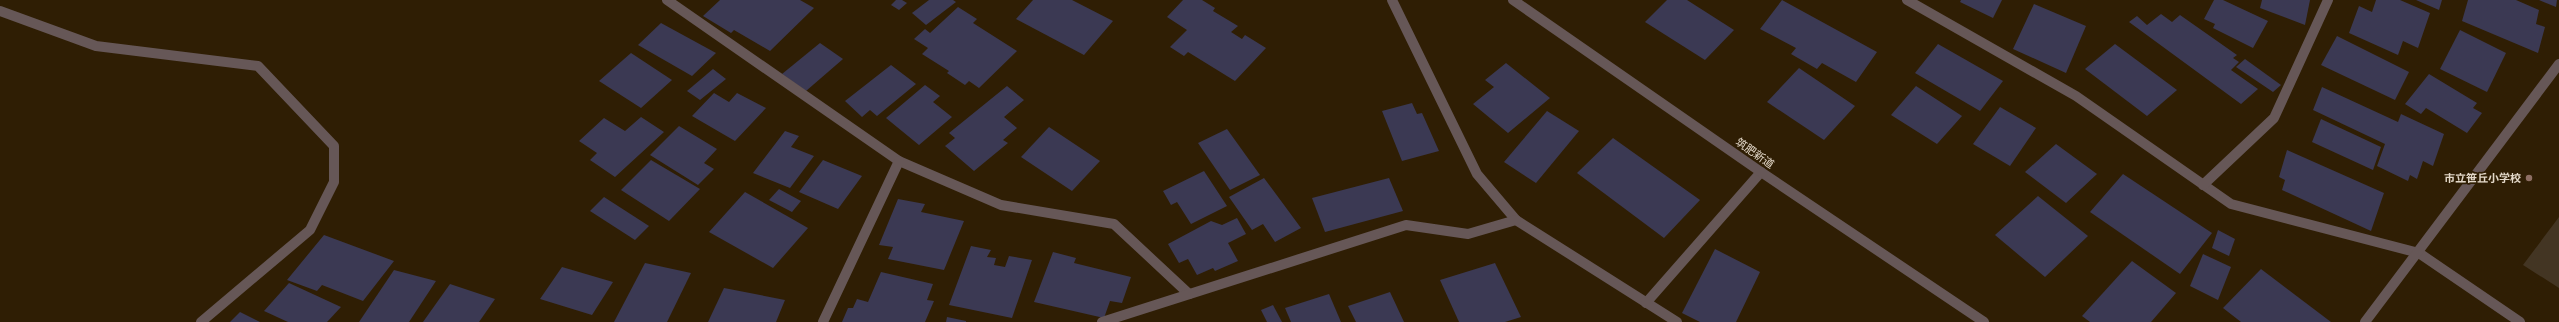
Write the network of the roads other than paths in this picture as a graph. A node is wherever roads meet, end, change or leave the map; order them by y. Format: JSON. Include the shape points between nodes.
{"nodes":[{"id":1,"x":1392,"y":0,"type":"edge"},
{"id":2,"x":1514,"y":0,"type":"edge"},
{"id":3,"x":1907,"y":0,"type":"edge"},
{"id":4,"x":2328,"y":0,"type":"edge"},
{"id":5,"x":672,"y":1,"type":"edge"},
{"id":6,"x":0,"y":11,"type":"edge"},
{"id":7,"x":2559,"y":64,"type":"edge"},
{"id":8,"x":899,"y":161,"type":"junction"},
{"id":9,"x":1761,"y":172,"type":"junction"},
{"id":10,"x":2203,"y":185,"type":"junction"},
{"id":11,"x":1516,"y":220,"type":"junction"},
{"id":12,"x":2419,"y":253,"type":"junction"},
{"id":13,"x":1189,"y":294,"type":"junction"},
{"id":14,"x":1646,"y":303,"type":"junction"},
{"id":15,"x":201,"y":322,"type":"edge"},
{"id":16,"x":823,"y":322,"type":"edge"},
{"id":17,"x":1102,"y":322,"type":"edge"},
{"id":18,"x":1677,"y":322,"type":"edge"},
{"id":19,"x":1984,"y":322,"type":"edge"},
{"id":20,"x":2365,"y":322,"type":"edge"},
{"id":21,"x":2520,"y":322,"type":"edge"}],
"edges":[{"from":1,"to":11,"type":"street","via":[[1477,174]]},
{"from":2,"to":9,"type":"street","name":"筑肥新道"},
{"from":3,"to":10,"type":"street","via":[[2076,96]]},
{"from":4,"to":10,"type":"street","via":[[2274,118]]},
{"from":5,"to":8,"type":"street"},
{"from":6,"to":15,"type":"street","via":[[96,46],[258,66],[334,146],[334,182],[310,230]]},
{"from":7,"to":12,"type":"street"},
{"from":8,"to":13,"type":"street","via":[[1001,205],[1114,224]]},
{"from":8,"to":16,"type":"street"},
{"from":9,"to":14,"type":"street"},
{"from":9,"to":19,"type":"street","name":"筑肥新道"},
{"from":10,"to":12,"type":"street","via":[[2231,204]]},
{"from":11,"to":13,"type":"street","via":[[1468,234],[1406,225]]},
{"from":11,"to":14,"type":"street"},
{"from":12,"to":20,"type":"street"},
{"from":12,"to":21,"type":"street"},
{"from":13,"to":17,"type":"street"},
{"from":14,"to":18,"type":"street"}]}
